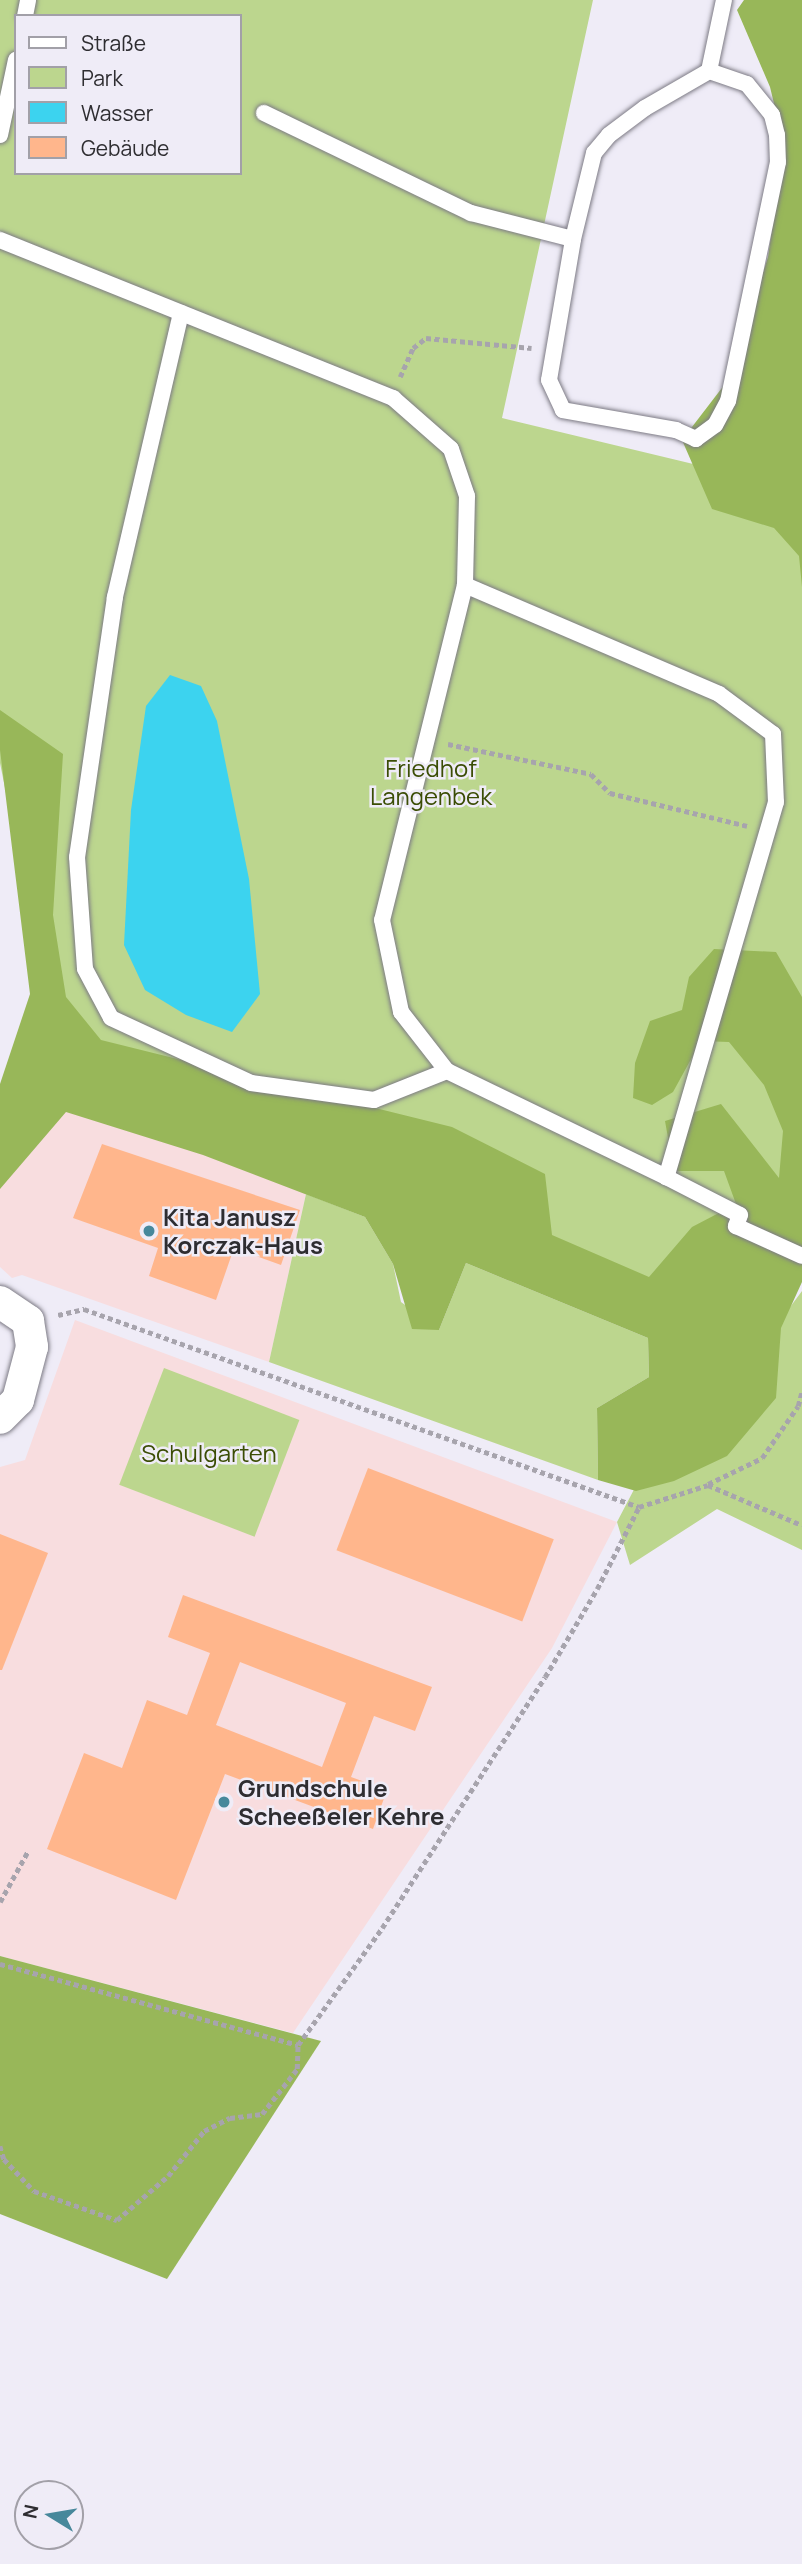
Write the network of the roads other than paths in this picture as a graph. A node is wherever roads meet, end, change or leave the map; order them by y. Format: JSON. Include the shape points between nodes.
{"nodes":[{"id":1,"x":723,"y":0,"type":"edge"},
{"id":2,"x":14,"y":69,"type":"edge"},
{"id":3,"x":709,"y":71,"type":"junction"},
{"id":4,"x":264,"y":113,"type":"dead end"},
{"id":5,"x":0,"y":135,"type":"edge"},
{"id":6,"x":573,"y":239,"type":"junction"},
{"id":7,"x":0,"y":240,"type":"edge"},
{"id":8,"x":181,"y":313,"type":"junction"},
{"id":9,"x":465,"y":585,"type":"junction"},
{"id":10,"x":447,"y":1071,"type":"junction"},
{"id":11,"x":666,"y":1177,"type":"junction"},
{"id":12,"x":802,"y":1256,"type":"edge"},
{"id":13,"x":0,"y":1303,"type":"edge"},
{"id":14,"x":0,"y":1418,"type":"edge"}],
"edges":[{"from":1,"to":3,"type":"lane"},
{"from":2,"to":5,"type":"lane"},
{"from":3,"to":6,"type":"lane","via":[[645,108],[609,135],[594,153]]},
{"from":3,"to":6,"type":"lane","via":[[734,77],[761,98],[777,135],[778,162],[734,384],[715,425],[696,439],[676,430],[564,410],[549,380]]},
{"from":4,"to":6,"type":"lane","via":[[471,213]]},
{"from":7,"to":8,"type":"lane"},
{"from":8,"to":9,"type":"lane","via":[[393,398],[451,449],[467,496]]},
{"from":8,"to":10,"type":"lane","via":[[115,597],[76,857],[85,969],[111,1018],[251,1083],[374,1100]]},
{"from":9,"to":10,"type":"lane","via":[[382,920],[401,1012]]},
{"from":9,"to":11,"type":"lane","via":[[719,694],[773,734],[776,802]]},
{"from":10,"to":11,"type":"lane"},
{"from":11,"to":12,"type":"lane","via":[[740,1215],[736,1226]]},
{"from":13,"to":14,"type":"street","via":[[28,1321],[32,1347],[19,1400]]}]}
